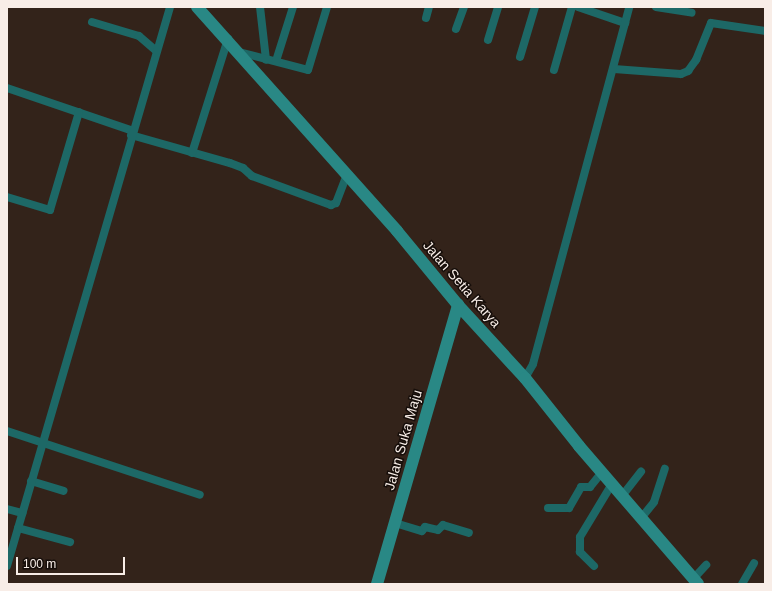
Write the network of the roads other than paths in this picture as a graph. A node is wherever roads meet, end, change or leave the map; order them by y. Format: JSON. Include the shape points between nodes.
{"nodes":[{"id":1,"x":170,"y":7,"type":"edge"},
{"id":2,"x":197,"y":7,"type":"edge"},
{"id":3,"x":260,"y":7,"type":"edge"},
{"id":4,"x":293,"y":7,"type":"edge"},
{"id":5,"x":327,"y":7,"type":"edge"},
{"id":6,"x":429,"y":7,"type":"edge"},
{"id":7,"x":464,"y":7,"type":"edge"},
{"id":8,"x":498,"y":7,"type":"edge"},
{"id":9,"x":535,"y":7,"type":"edge"},
{"id":10,"x":572,"y":7,"type":"edge"},
{"id":11,"x":578,"y":7,"type":"edge"},
{"id":12,"x":629,"y":7,"type":"edge"},
{"id":13,"x":656,"y":7,"type":"edge"},
{"id":14,"x":692,"y":13,"type":"dead end"},
{"id":15,"x":426,"y":18,"type":"dead end"},
{"id":16,"x":92,"y":22,"type":"dead end"},
{"id":17,"x":625,"y":23,"type":"junction"},
{"id":18,"x":456,"y":28,"type":"dead end"},
{"id":19,"x":765,"y":31,"type":"edge"},
{"id":20,"x":228,"y":39,"type":"junction"},
{"id":21,"x":488,"y":40,"type":"dead end"},
{"id":22,"x":156,"y":51,"type":"junction"},
{"id":23,"x":240,"y":52,"type":"junction"},
{"id":24,"x":520,"y":57,"type":"dead end"},
{"id":25,"x":266,"y":60,"type":"junction"},
{"id":26,"x":276,"y":62,"type":"junction"},
{"id":27,"x":614,"y":69,"type":"junction"},
{"id":28,"x":554,"y":70,"type":"dead end"},
{"id":29,"x":7,"y":88,"type":"edge"},
{"id":30,"x":79,"y":112,"type":"junction"},
{"id":31,"x":132,"y":133,"type":"junction"},
{"id":32,"x":192,"y":153,"type":"junction"},
{"id":33,"x":347,"y":174,"type":"junction"},
{"id":34,"x":7,"y":197,"type":"edge"},
{"id":35,"x":458,"y":305,"type":"junction"},
{"id":36,"x":529,"y":370,"type":"junction"},
{"id":37,"x":7,"y":431,"type":"edge"},
{"id":38,"x":42,"y":442,"type":"junction"},
{"id":39,"x":665,"y":468,"type":"dead end"},
{"id":40,"x":602,"y":472,"type":"junction"},
{"id":41,"x":641,"y":472,"type":"dead end"},
{"id":42,"x":31,"y":481,"type":"junction"},
{"id":43,"x":612,"y":484,"type":"junction"},
{"id":44,"x":63,"y":491,"type":"dead end"},
{"id":45,"x":200,"y":495,"type":"dead end"},
{"id":46,"x":622,"y":496,"type":"junction"},
{"id":47,"x":548,"y":508,"type":"dead end"},
{"id":48,"x":7,"y":509,"type":"edge"},
{"id":49,"x":22,"y":513,"type":"junction"},
{"id":50,"x":642,"y":517,"type":"junction"},
{"id":51,"x":395,"y":523,"type":"junction"},
{"id":52,"x":18,"y":528,"type":"junction"},
{"id":53,"x":469,"y":533,"type":"dead end"},
{"id":54,"x":70,"y":542,"type":"dead end"},
{"id":55,"x":754,"y":563,"type":"dead end"},
{"id":56,"x":706,"y":565,"type":"dead end"},
{"id":57,"x":7,"y":566,"type":"edge"},
{"id":58,"x":594,"y":566,"type":"dead end"},
{"id":59,"x":696,"y":581,"type":"edge"},
{"id":60,"x":377,"y":584,"type":"edge"},
{"id":61,"x":742,"y":584,"type":"edge"}],
"edges":[{"from":1,"to":22,"type":"street"},
{"from":2,"to":20,"type":"main road","name":"Jalan Setia Karya"},
{"from":3,"to":25,"type":"street"},
{"from":4,"to":26,"type":"street"},
{"from":5,"to":26,"type":"street","via":[[308,70]]},
{"from":6,"to":15,"type":"street"},
{"from":7,"to":18,"type":"street"},
{"from":8,"to":21,"type":"street"},
{"from":9,"to":24,"type":"street"},
{"from":10,"to":28,"type":"street"},
{"from":11,"to":17,"type":"street"},
{"from":12,"to":17,"type":"street"},
{"from":13,"to":14,"type":"street"},
{"from":16,"to":22,"type":"street","via":[[139,36]]},
{"from":17,"to":27,"type":"street"},
{"from":19,"to":27,"type":"street","via":[[711,23],[696,60],[688,71],[681,74]]},
{"from":20,"to":23,"type":"main road","name":"Jalan Setia Karya"},
{"from":20,"to":32,"type":"street"},
{"from":22,"to":31,"type":"street"},
{"from":23,"to":25,"type":"street"},
{"from":23,"to":33,"type":"main road","name":"Jalan Setia Karya"},
{"from":25,"to":26,"type":"street"},
{"from":27,"to":36,"type":"street"},
{"from":29,"to":30,"type":"street"},
{"from":30,"to":31,"type":"street"},
{"from":30,"to":34,"type":"street","via":[[50,210]]},
{"from":31,"to":32,"type":"street"},
{"from":31,"to":38,"type":"street"},
{"from":32,"to":33,"type":"street","via":[[237,166],[252,176],[331,205],[336,204]]},
{"from":33,"to":35,"type":"main road","name":"Jalan Setia Karya"},
{"from":35,"to":36,"type":"main road","name":"Jalan Setia Karya"},
{"from":35,"to":51,"type":"main road","name":"Jalan Suka Maju"},
{"from":36,"to":40,"type":"main road","name":"Jalan Setia Karya"},
{"from":37,"to":38,"type":"street"},
{"from":38,"to":42,"type":"street"},
{"from":38,"to":45,"type":"street"},
{"from":39,"to":50,"type":"street","via":[[654,502]]},
{"from":40,"to":43,"type":"main road","name":"Jalan Setia Karya"},
{"from":40,"to":47,"type":"street","via":[[590,487],[581,487],[569,508]]},
{"from":41,"to":46,"type":"street"},
{"from":42,"to":44,"type":"street"},
{"from":42,"to":49,"type":"street"},
{"from":43,"to":46,"type":"main road","name":"Jalan Setia Karya"},
{"from":43,"to":58,"type":"street","via":[[580,537],[580,552]]},
{"from":46,"to":50,"type":"main road","name":"Jalan Setia Karya"},
{"from":48,"to":49,"type":"street"},
{"from":49,"to":52,"type":"street"},
{"from":50,"to":59,"type":"main road","name":"Jalan Setia Karya"},
{"from":51,"to":53,"type":"street","via":[[422,531],[425,527],[438,530],[443,525]]},
{"from":51,"to":60,"type":"main road","name":"Jalan Suka Maju"},
{"from":52,"to":54,"type":"street"},
{"from":52,"to":57,"type":"street"},
{"from":55,"to":61,"type":"street"},
{"from":56,"to":59,"type":"street"}]}
